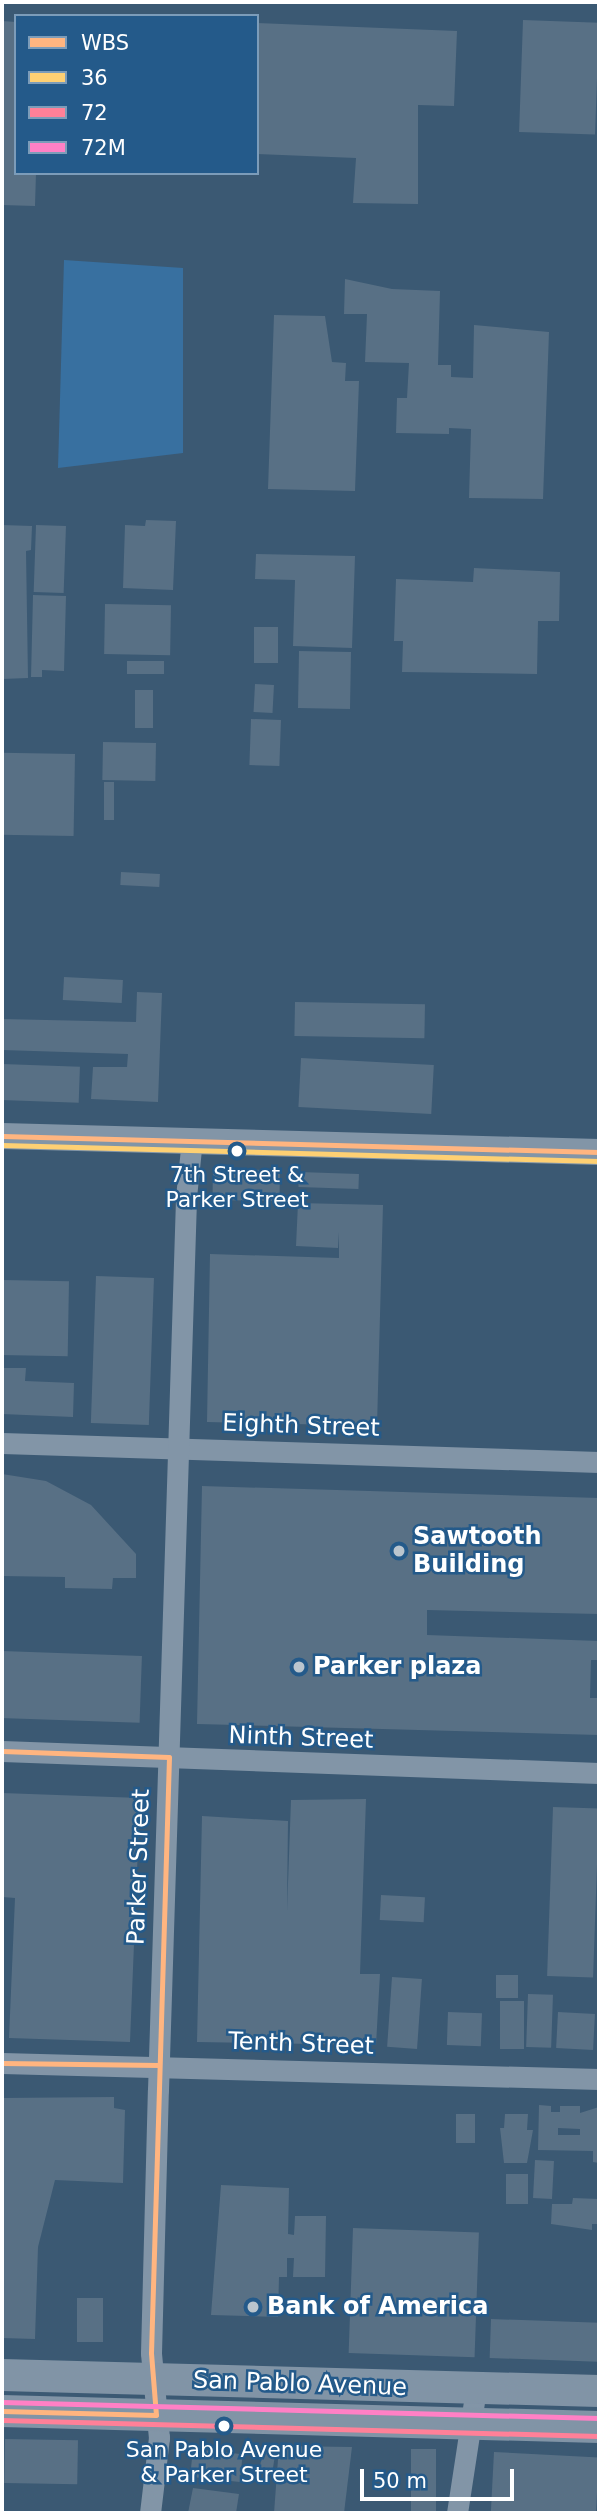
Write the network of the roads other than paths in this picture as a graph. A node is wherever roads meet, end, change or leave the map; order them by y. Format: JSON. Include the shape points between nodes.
{"nodes":[{"id":1,"x":2,"y":1136,"type":"edge"},
{"id":2,"x":192,"y":1139,"type":"junction"},
{"id":3,"x":599,"y":1152,"type":"edge"},
{"id":4,"x":2,"y":1443,"type":"edge"},
{"id":5,"x":178,"y":1448,"type":"junction"},
{"id":6,"x":599,"y":1462,"type":"edge"},
{"id":7,"x":2,"y":1751,"type":"edge"},
{"id":8,"x":169,"y":1758,"type":"junction"},
{"id":9,"x":599,"y":1773,"type":"edge"},
{"id":10,"x":2,"y":2063,"type":"edge"},
{"id":11,"x":159,"y":2065,"type":"junction"},
{"id":12,"x":599,"y":2079,"type":"edge"},
{"id":13,"x":2,"y":2375,"type":"edge"},
{"id":14,"x":153,"y":2379,"type":"junction"},
{"id":15,"x":476,"y":2389,"type":"junction"},
{"id":16,"x":599,"y":2391,"type":"edge"},
{"id":17,"x":2,"y":2411,"type":"edge"},
{"id":18,"x":156,"y":2415,"type":"junction"},
{"id":19,"x":467,"y":2424,"type":"junction"},
{"id":20,"x":599,"y":2427,"type":"edge"},
{"id":21,"x":150,"y":2513,"type":"edge"},
{"id":22,"x":457,"y":2513,"type":"edge"}],
"edges":[{"from":1,"to":2,"type":"street"},
{"from":2,"to":3,"type":"street"},
{"from":2,"to":5,"type":"street","name":"Parker Street"},
{"from":4,"to":5,"type":"street","name":"Eighth Street"},
{"from":5,"to":6,"type":"street","name":"Eighth Street"},
{"from":5,"to":8,"type":"street","name":"Parker Street"},
{"from":7,"to":8,"type":"street","name":"Ninth Street"},
{"from":8,"to":9,"type":"street","name":"Ninth Street"},
{"from":8,"to":11,"type":"street","name":"Parker Street"},
{"from":10,"to":11,"type":"street","name":"Tenth Street"},
{"from":11,"to":12,"type":"street","name":"Tenth Street"},
{"from":11,"to":14,"type":"street","name":"Parker Street"},
{"from":13,"to":14,"type":"main road","name":"San Pablo Avenue"},
{"from":14,"to":15,"type":"main road","name":"San Pablo Avenue"},
{"from":14,"to":18,"type":"street","name":"Parker Street"},
{"from":15,"to":16,"type":"main road","name":"San Pablo Avenue"},
{"from":15,"to":19,"type":"street"},
{"from":17,"to":18,"type":"main road","name":"San Pablo Avenue"},
{"from":18,"to":19,"type":"main road","name":"San Pablo Avenue"},
{"from":18,"to":21,"type":"street","name":"Parker Street"},
{"from":19,"to":20,"type":"main road","name":"San Pablo Avenue"},
{"from":19,"to":22,"type":"street"}]}
